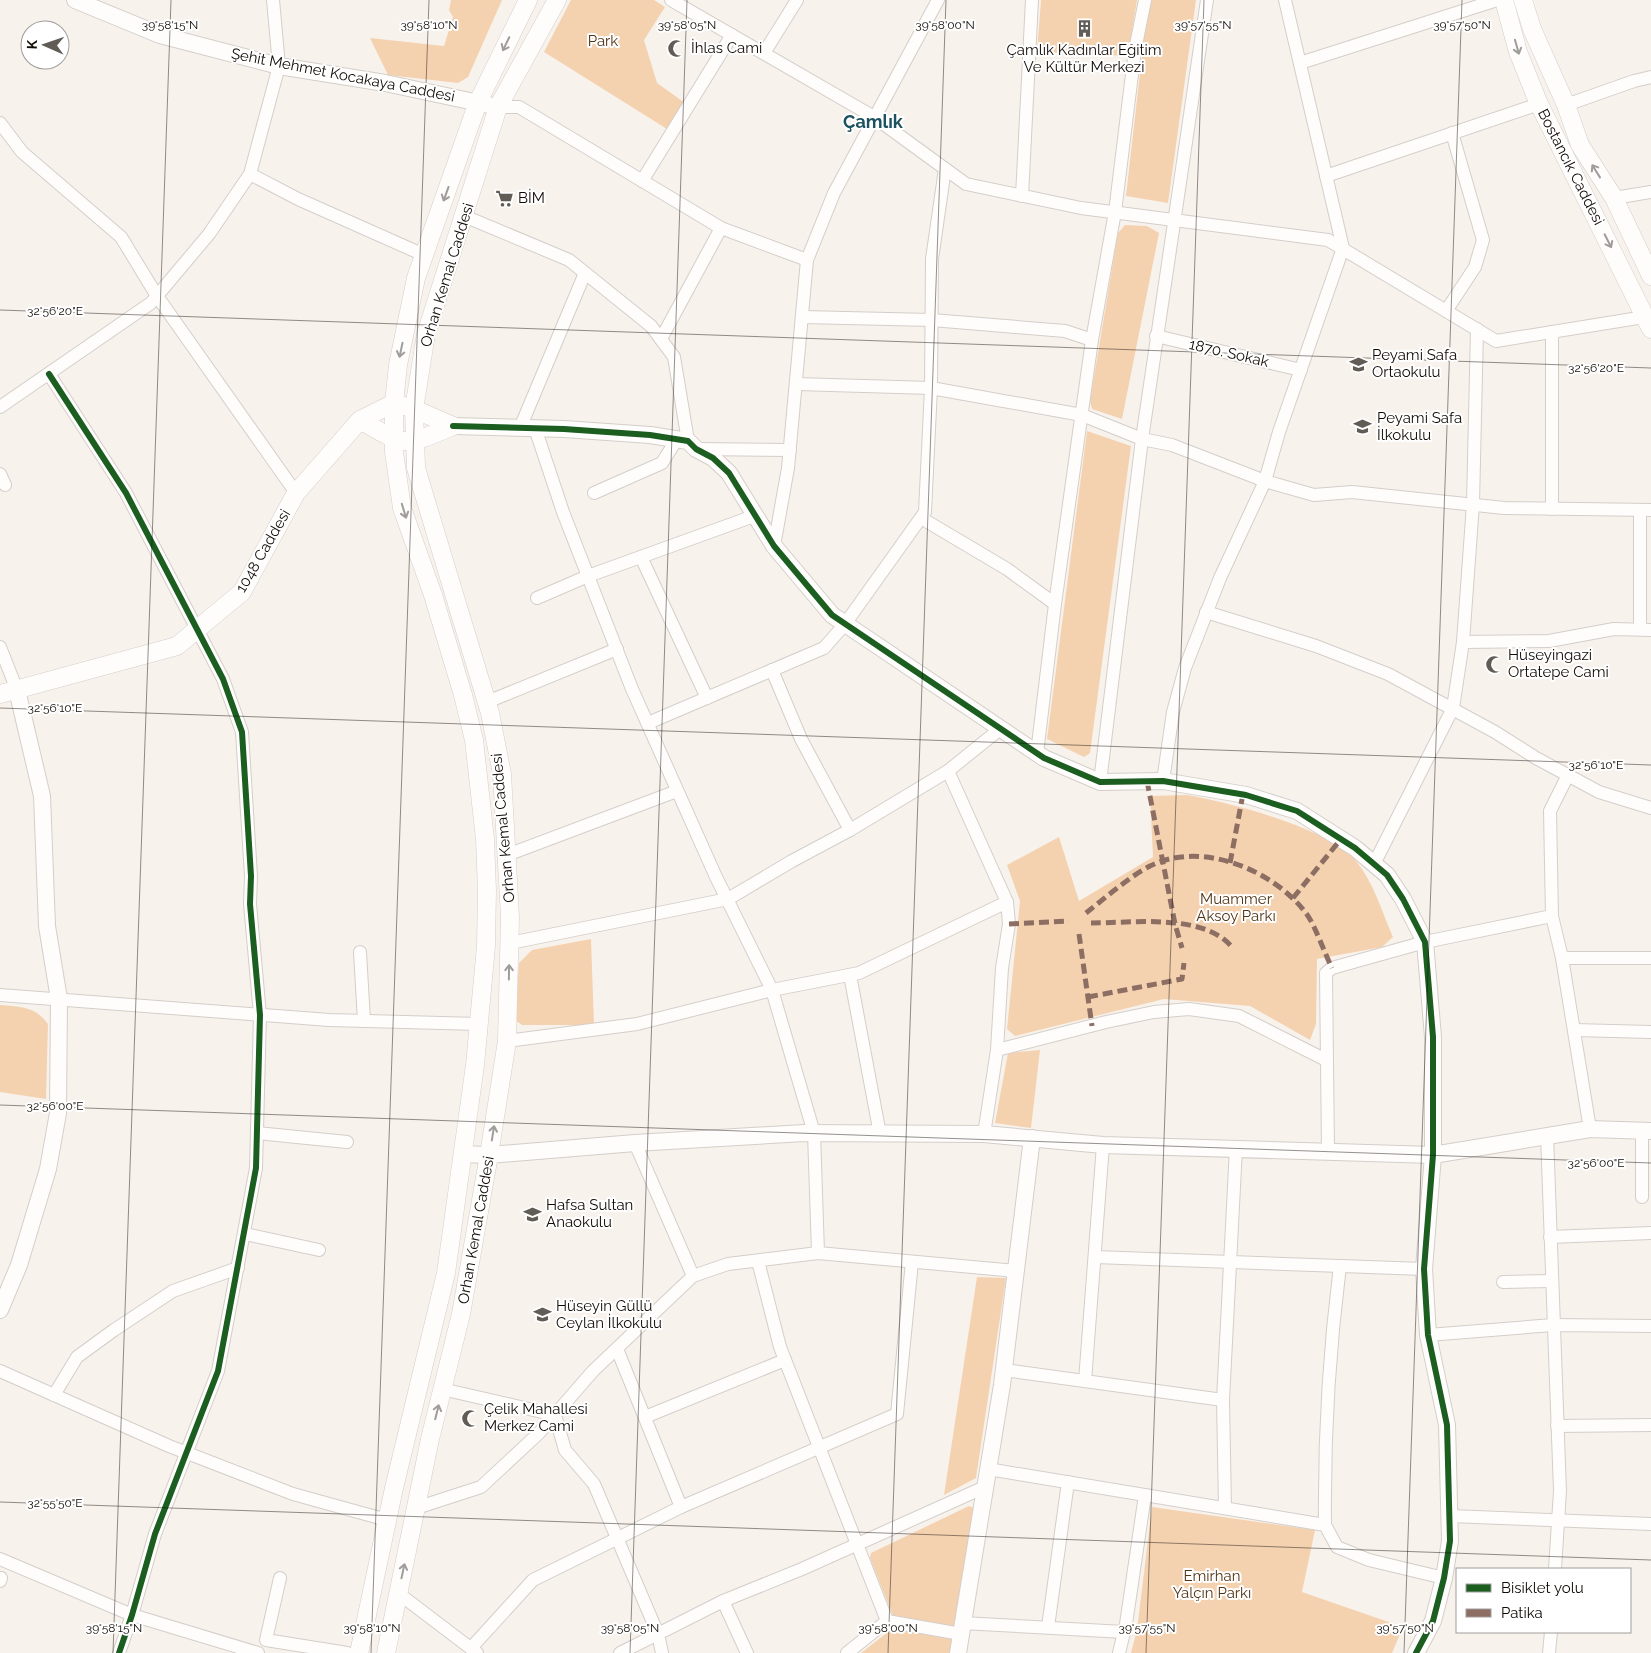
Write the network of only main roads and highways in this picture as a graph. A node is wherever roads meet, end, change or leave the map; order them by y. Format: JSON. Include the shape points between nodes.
{"nodes":[{"id":1,"x":528,"y":0,"type":"edge"},
{"id":2,"x":557,"y":0,"type":"edge"},
{"id":3,"x":1504,"y":0,"type":"edge"},
{"id":4,"x":1523,"y":0,"type":"edge"},
{"id":5,"x":1651,"y":276,"type":"edge"},
{"id":6,"x":1649,"y":320,"type":"edge"},
{"id":7,"x":404,"y":406,"type":"junction"},
{"id":8,"x":360,"y":420,"type":"junction"},
{"id":9,"x":404,"y":441,"type":"junction"},
{"id":10,"x":8,"y":692,"type":"edge"},
{"id":11,"x":359,"y":1653,"type":"edge"},
{"id":12,"x":386,"y":1653,"type":"edge"}],
"edges":[{"from":1,"to":7,"type":"main road","name":"Orhan Kemal Caddesi","one_way":true,"via":[[478,102],[416,278],[398,365]]},
{"from":2,"to":7,"type":"main road","name":"Orhan Kemal Caddesi","via":[[498,107]]},
{"from":3,"to":6,"type":"main road","name":"Bostancık Caddesi","one_way":true,"via":[[1518,52],[1539,104]]},
{"from":5,"to":4,"type":"main road","name":"Bostancık Caddesi","one_way":true,"via":[[1614,198],[1580,145]]},
{"from":7,"to":8,"type":"main road","name":"1048 Caddesi"},
{"from":7,"to":9,"type":"main road","name":"Orhan Kemal Caddesi"},
{"from":7,"to":9,"type":"main road","via":[[453,426]]},
{"from":8,"to":9,"type":"main road"},
{"from":8,"to":10,"type":"main road","name":"1048 Caddesi","via":[[296,494],[242,592],[199,630],[177,646]]},
{"from":9,"to":11,"type":"main road","name":"Orhan Kemal Caddesi","one_way":true,"via":[[402,508],[433,595],[474,740],[484,831],[486,946],[479,1024],[446,1273]]},
{"from":12,"to":9,"type":"main road","name":"Orhan Kemal Caddesi","one_way":true,"via":[[461,1314],[490,1155],[507,1041],[510,943],[502,774],[487,702],[416,468]]}]}
